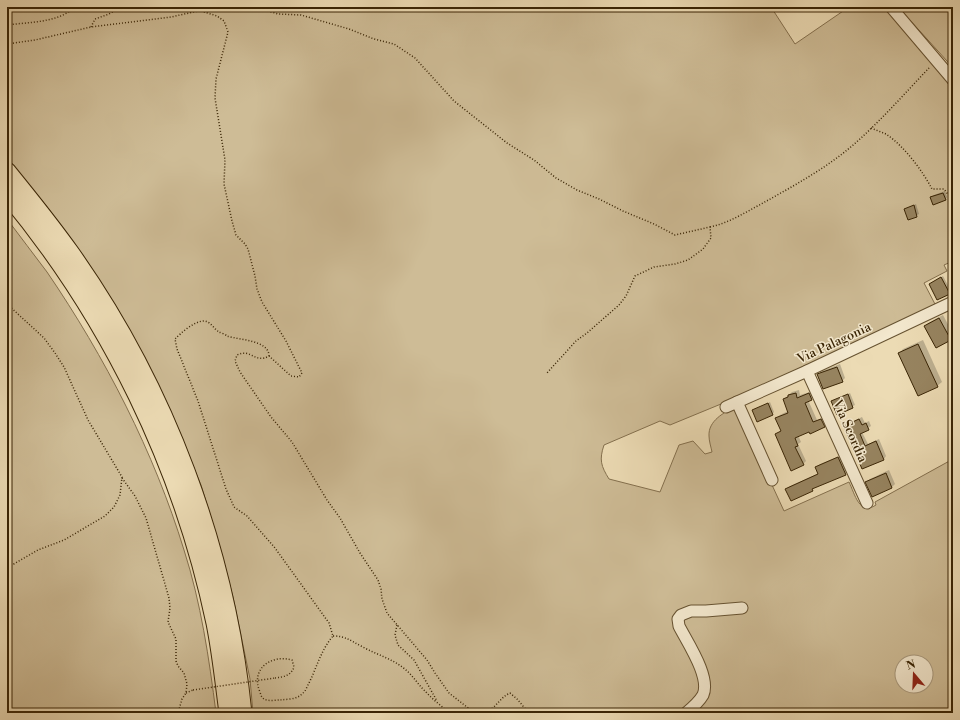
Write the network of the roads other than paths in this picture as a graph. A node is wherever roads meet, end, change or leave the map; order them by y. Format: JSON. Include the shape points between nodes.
{"nodes":[{"id":1,"x":890,"y":7,"type":"edge"},
{"id":2,"x":953,"y":80,"type":"edge"},
{"id":3,"x":7,"y":171,"type":"edge"},
{"id":4,"x":7,"y":194,"type":"edge"},
{"id":5,"x":953,"y":302,"type":"edge"},
{"id":6,"x":807,"y":371,"type":"junction"},
{"id":7,"x":737,"y":402,"type":"junction"},
{"id":8,"x":726,"y":407,"type":"dead end"},
{"id":9,"x":772,"y":480,"type":"dead end"},
{"id":10,"x":867,"y":503,"type":"dead end"},
{"id":11,"x":742,"y":608,"type":"dead end"},
{"id":12,"x":228,"y":713,"type":"edge"},
{"id":13,"x":244,"y":713,"type":"edge"},
{"id":14,"x":686,"y":713,"type":"edge"}],
"edges":[{"from":1,"to":2,"type":"street"},
{"from":3,"to":13,"type":"highway","via":[[93,287],[131,351],[165,419],[186,470],[210,543],[229,621]]},
{"from":4,"to":12,"type":"highway","via":[[80,294],[118,358],[151,424],[184,509],[206,584]]},
{"from":5,"to":6,"type":"street","name":"Via Palagonia"},
{"from":6,"to":7,"type":"street","name":"Via Palagonia"},
{"from":6,"to":10,"type":"street","name":"Via Scordia"},
{"from":7,"to":8,"type":"street","name":"Via Palagonia"},
{"from":7,"to":9,"type":"street"},
{"from":11,"to":14,"type":"street","via":[[691,611],[678,619],[678,626],[704,678],[705,686],[696,704]]}]}
